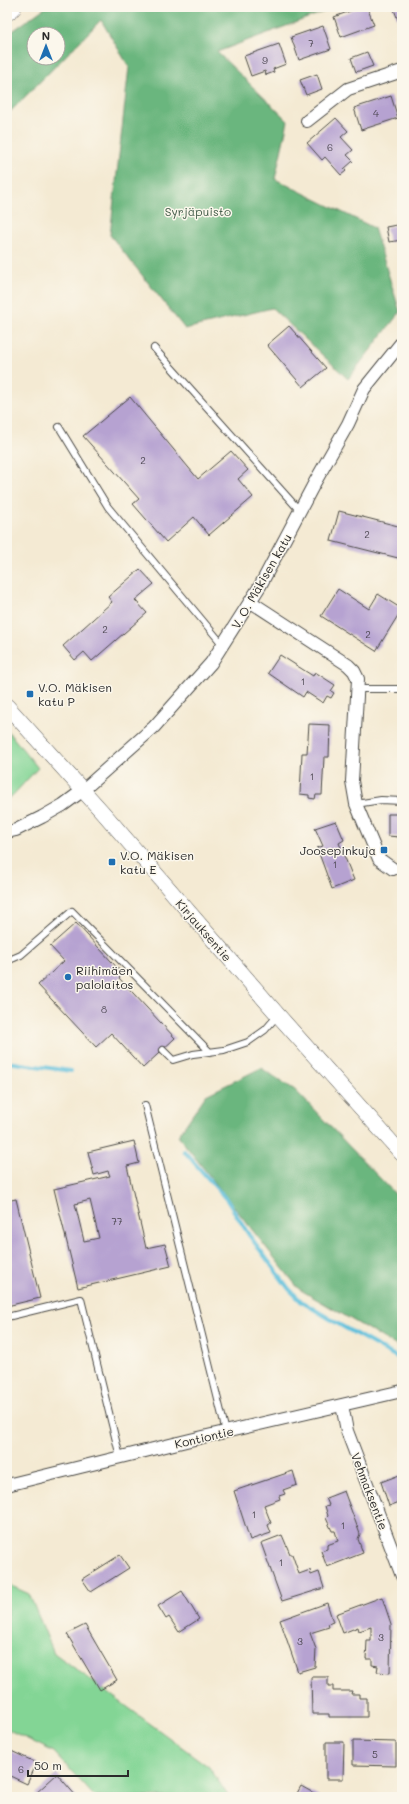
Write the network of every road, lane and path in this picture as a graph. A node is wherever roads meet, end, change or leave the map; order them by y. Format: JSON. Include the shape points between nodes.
{"nodes":[{"id":1,"x":12,"y":7,"type":"edge"},
{"id":2,"x":7,"y":11,"type":"edge"},
{"id":3,"x":402,"y":71,"type":"edge"},
{"id":4,"x":307,"y":122,"type":"dead end"},
{"id":5,"x":402,"y":342,"type":"edge"},
{"id":6,"x":154,"y":348,"type":"dead end"},
{"id":7,"x":59,"y":427,"type":"dead end"},
{"id":8,"x":300,"y":511,"type":"junction"},
{"id":9,"x":251,"y":602,"type":"junction"},
{"id":10,"x":223,"y":645,"type":"junction"},
{"id":11,"x":402,"y":688,"type":"edge"},
{"id":12,"x":358,"y":689,"type":"junction"},
{"id":13,"x":7,"y":706,"type":"edge"},
{"id":14,"x":82,"y":791,"type":"junction"},
{"id":15,"x":402,"y":801,"type":"edge"},
{"id":16,"x":356,"y":804,"type":"junction"},
{"id":17,"x":7,"y":832,"type":"edge"},
{"id":18,"x":393,"y":869,"type":"dead end"},
{"id":19,"x":7,"y":961,"type":"edge"},
{"id":20,"x":278,"y":1015,"type":"junction"},
{"id":21,"x":163,"y":1050,"type":"dead end"},
{"id":22,"x":210,"y":1052,"type":"junction"},
{"id":23,"x":145,"y":1105,"type":"dead end"},
{"id":24,"x":402,"y":1154,"type":"edge"},
{"id":25,"x":7,"y":1317,"type":"edge"},
{"id":26,"x":402,"y":1391,"type":"edge"},
{"id":27,"x":342,"y":1405,"type":"junction"},
{"id":28,"x":226,"y":1432,"type":"junction"},
{"id":29,"x":120,"y":1457,"type":"junction"},
{"id":30,"x":7,"y":1486,"type":"edge"},
{"id":31,"x":402,"y":1576,"type":"edge"}],
"edges":[{"from":1,"to":2,"type":"main road"},
{"from":3,"to":4,"type":"street","via":[[348,89]]},
{"from":5,"to":8,"type":"street","name":"V. O. Mäkisen katu","via":[[364,390]]},
{"from":6,"to":8,"type":"lane"},
{"from":7,"to":10,"type":"lane","via":[[108,507]]},
{"from":8,"to":9,"type":"street","name":"V. O. Mäkisen katu"},
{"from":9,"to":10,"type":"street","name":"V. O. Mäkisen katu"},
{"from":9,"to":12,"type":"street","via":[[348,665],[358,679]]},
{"from":10,"to":14,"type":"street","name":"V. O. Mäkisen katu","via":[[211,663],[154,727]]},
{"from":11,"to":12,"type":"lane"},
{"from":12,"to":16,"type":"street","via":[[352,781]]},
{"from":13,"to":14,"type":"street","name":"Kirjauksentie"},
{"from":14,"to":17,"type":"street","name":"V. O. Mäkisen katu","via":[[42,817]]},
{"from":14,"to":20,"type":"street","name":"Kirjauksentie"},
{"from":15,"to":16,"type":"lane","via":[[381,800]]},
{"from":16,"to":18,"type":"street","via":[[379,859]]},
{"from":19,"to":22,"type":"lane","via":[[21,954],[72,911]]},
{"from":20,"to":22,"type":"lane","via":[[265,1030],[248,1042]]},
{"from":20,"to":24,"type":"street","name":"Kirjauksentie"},
{"from":21,"to":22,"type":"lane","via":[[173,1060]]},
{"from":23,"to":28,"type":"lane"},
{"from":25,"to":29,"type":"lane","via":[[81,1300]]},
{"from":26,"to":27,"type":"street","name":"Kontiontie"},
{"from":27,"to":28,"type":"street","name":"Kontiontie"},
{"from":27,"to":31,"type":"street","name":"Vehmaksentie","via":[[347,1432]]},
{"from":28,"to":29,"type":"street","name":"Kontiontie"},
{"from":29,"to":30,"type":"street","name":"Kontiontie"}]}
